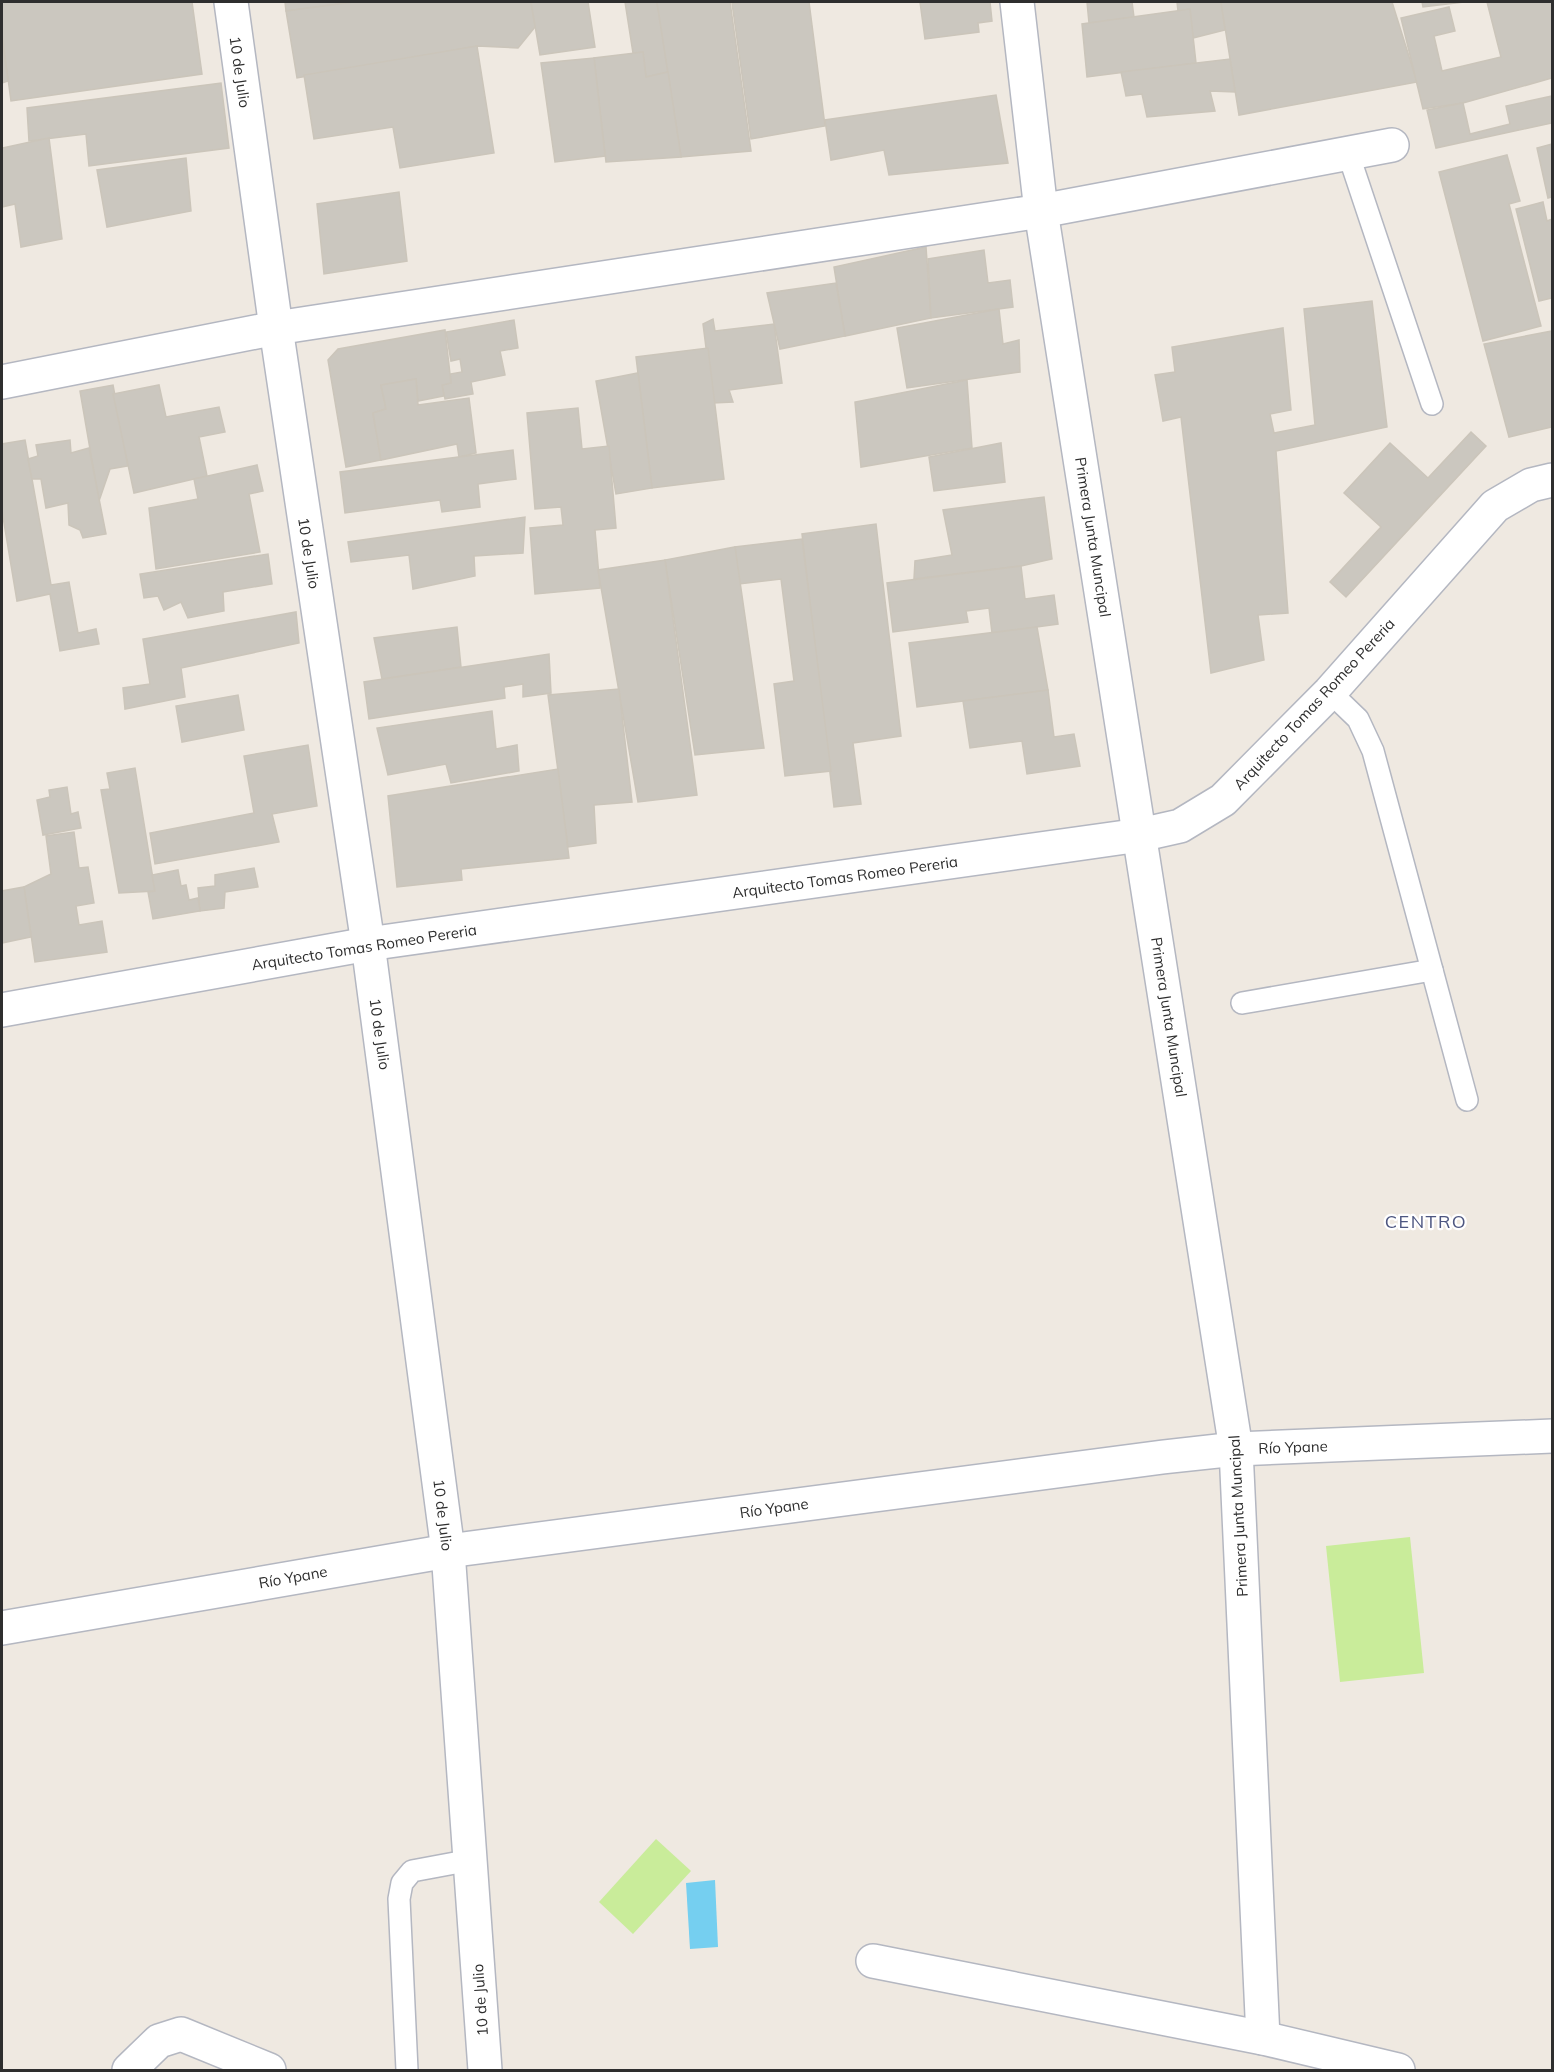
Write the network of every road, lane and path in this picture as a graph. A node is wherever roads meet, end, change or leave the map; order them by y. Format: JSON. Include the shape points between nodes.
{"nodes":[{"id":1,"x":231,"y":2,"type":"edge"},
{"id":2,"x":1017,"y":2,"type":"edge"},
{"id":3,"x":1392,"y":145,"type":"dead end"},
{"id":4,"x":1348,"y":153,"type":"junction"},
{"id":5,"x":1041,"y":211,"type":"junction"},
{"id":6,"x":276,"y":328,"type":"junction"},
{"id":7,"x":2,"y":382,"type":"edge"},
{"id":8,"x":1432,"y":404,"type":"dead end"},
{"id":9,"x":1552,"y":480,"type":"edge"},
{"id":10,"x":1330,"y":692,"type":"junction"},
{"id":11,"x":1140,"y":835,"type":"junction"},
{"id":12,"x":368,"y":944,"type":"junction"},
{"id":13,"x":1432,"y":970,"type":"junction"},
{"id":14,"x":1242,"y":1003,"type":"dead end"},
{"id":15,"x":2,"y":1010,"type":"edge"},
{"id":16,"x":1467,"y":1100,"type":"dead end"},
{"id":17,"x":1552,"y":1436,"type":"edge"},
{"id":18,"x":1236,"y":1449,"type":"junction"},
{"id":19,"x":448,"y":1551,"type":"junction"},
{"id":20,"x":2,"y":1628,"type":"edge"},
{"id":21,"x":471,"y":1860,"type":"junction"},
{"id":22,"x":873,"y":1961,"type":"dead end"},
{"id":23,"x":1263,"y":2038,"type":"junction"},
{"id":24,"x":129,"y":2070,"type":"edge"},
{"id":25,"x":269,"y":2070,"type":"edge"},
{"id":26,"x":406,"y":2070,"type":"edge"},
{"id":27,"x":485,"y":2070,"type":"edge"},
{"id":28,"x":1398,"y":2070,"type":"edge"}],
"edges":[{"from":1,"to":6,"type":"street","name":"10 de Julio"},
{"from":2,"to":5,"type":"street","name":"Primera Junta Muncipal"},
{"from":3,"to":4,"type":"street"},
{"from":4,"to":5,"type":"street"},
{"from":4,"to":8,"type":"lane"},
{"from":5,"to":6,"type":"street"},
{"from":5,"to":11,"type":"street","name":"Primera Junta Muncipal"},
{"from":6,"to":7,"type":"street"},
{"from":6,"to":12,"type":"street","name":"10 de Julio"},
{"from":9,"to":10,"type":"street","name":"Arquitecto Tomas Romeo Pereria","via":[[1531,485],[1495,506]]},
{"from":10,"to":11,"type":"street","name":"Arquitecto Tomas Romeo Pereria","via":[[1223,800],[1180,826]]},
{"from":10,"to":13,"type":"lane","via":[[1358,719],[1372,751]]},
{"from":11,"to":12,"type":"street","name":"Arquitecto Tomas Romeo Pereria"},
{"from":11,"to":18,"type":"street","name":"Primera Junta Muncipal"},
{"from":12,"to":15,"type":"street","name":"Arquitecto Tomas Romeo Pereria"},
{"from":12,"to":19,"type":"street","name":"10 de Julio"},
{"from":13,"to":14,"type":"lane"},
{"from":13,"to":16,"type":"lane"},
{"from":17,"to":18,"type":"street","name":"Río Ypane"},
{"from":18,"to":19,"type":"street","name":"Río Ypane"},
{"from":18,"to":23,"type":"street","name":"Primera Junta Muncipal"},
{"from":19,"to":20,"type":"street","name":"Río Ypane"},
{"from":19,"to":21,"type":"street","name":"10 de Julio"},
{"from":21,"to":26,"type":"lane","via":[[412,1871],[402,1883],[399,1899]]},
{"from":21,"to":27,"type":"street","name":"10 de Julio"},
{"from":22,"to":23,"type":"street"},
{"from":23,"to":28,"type":"street"},
{"from":24,"to":25,"type":"street","via":[[159,2041],[180,2034]]}]}
